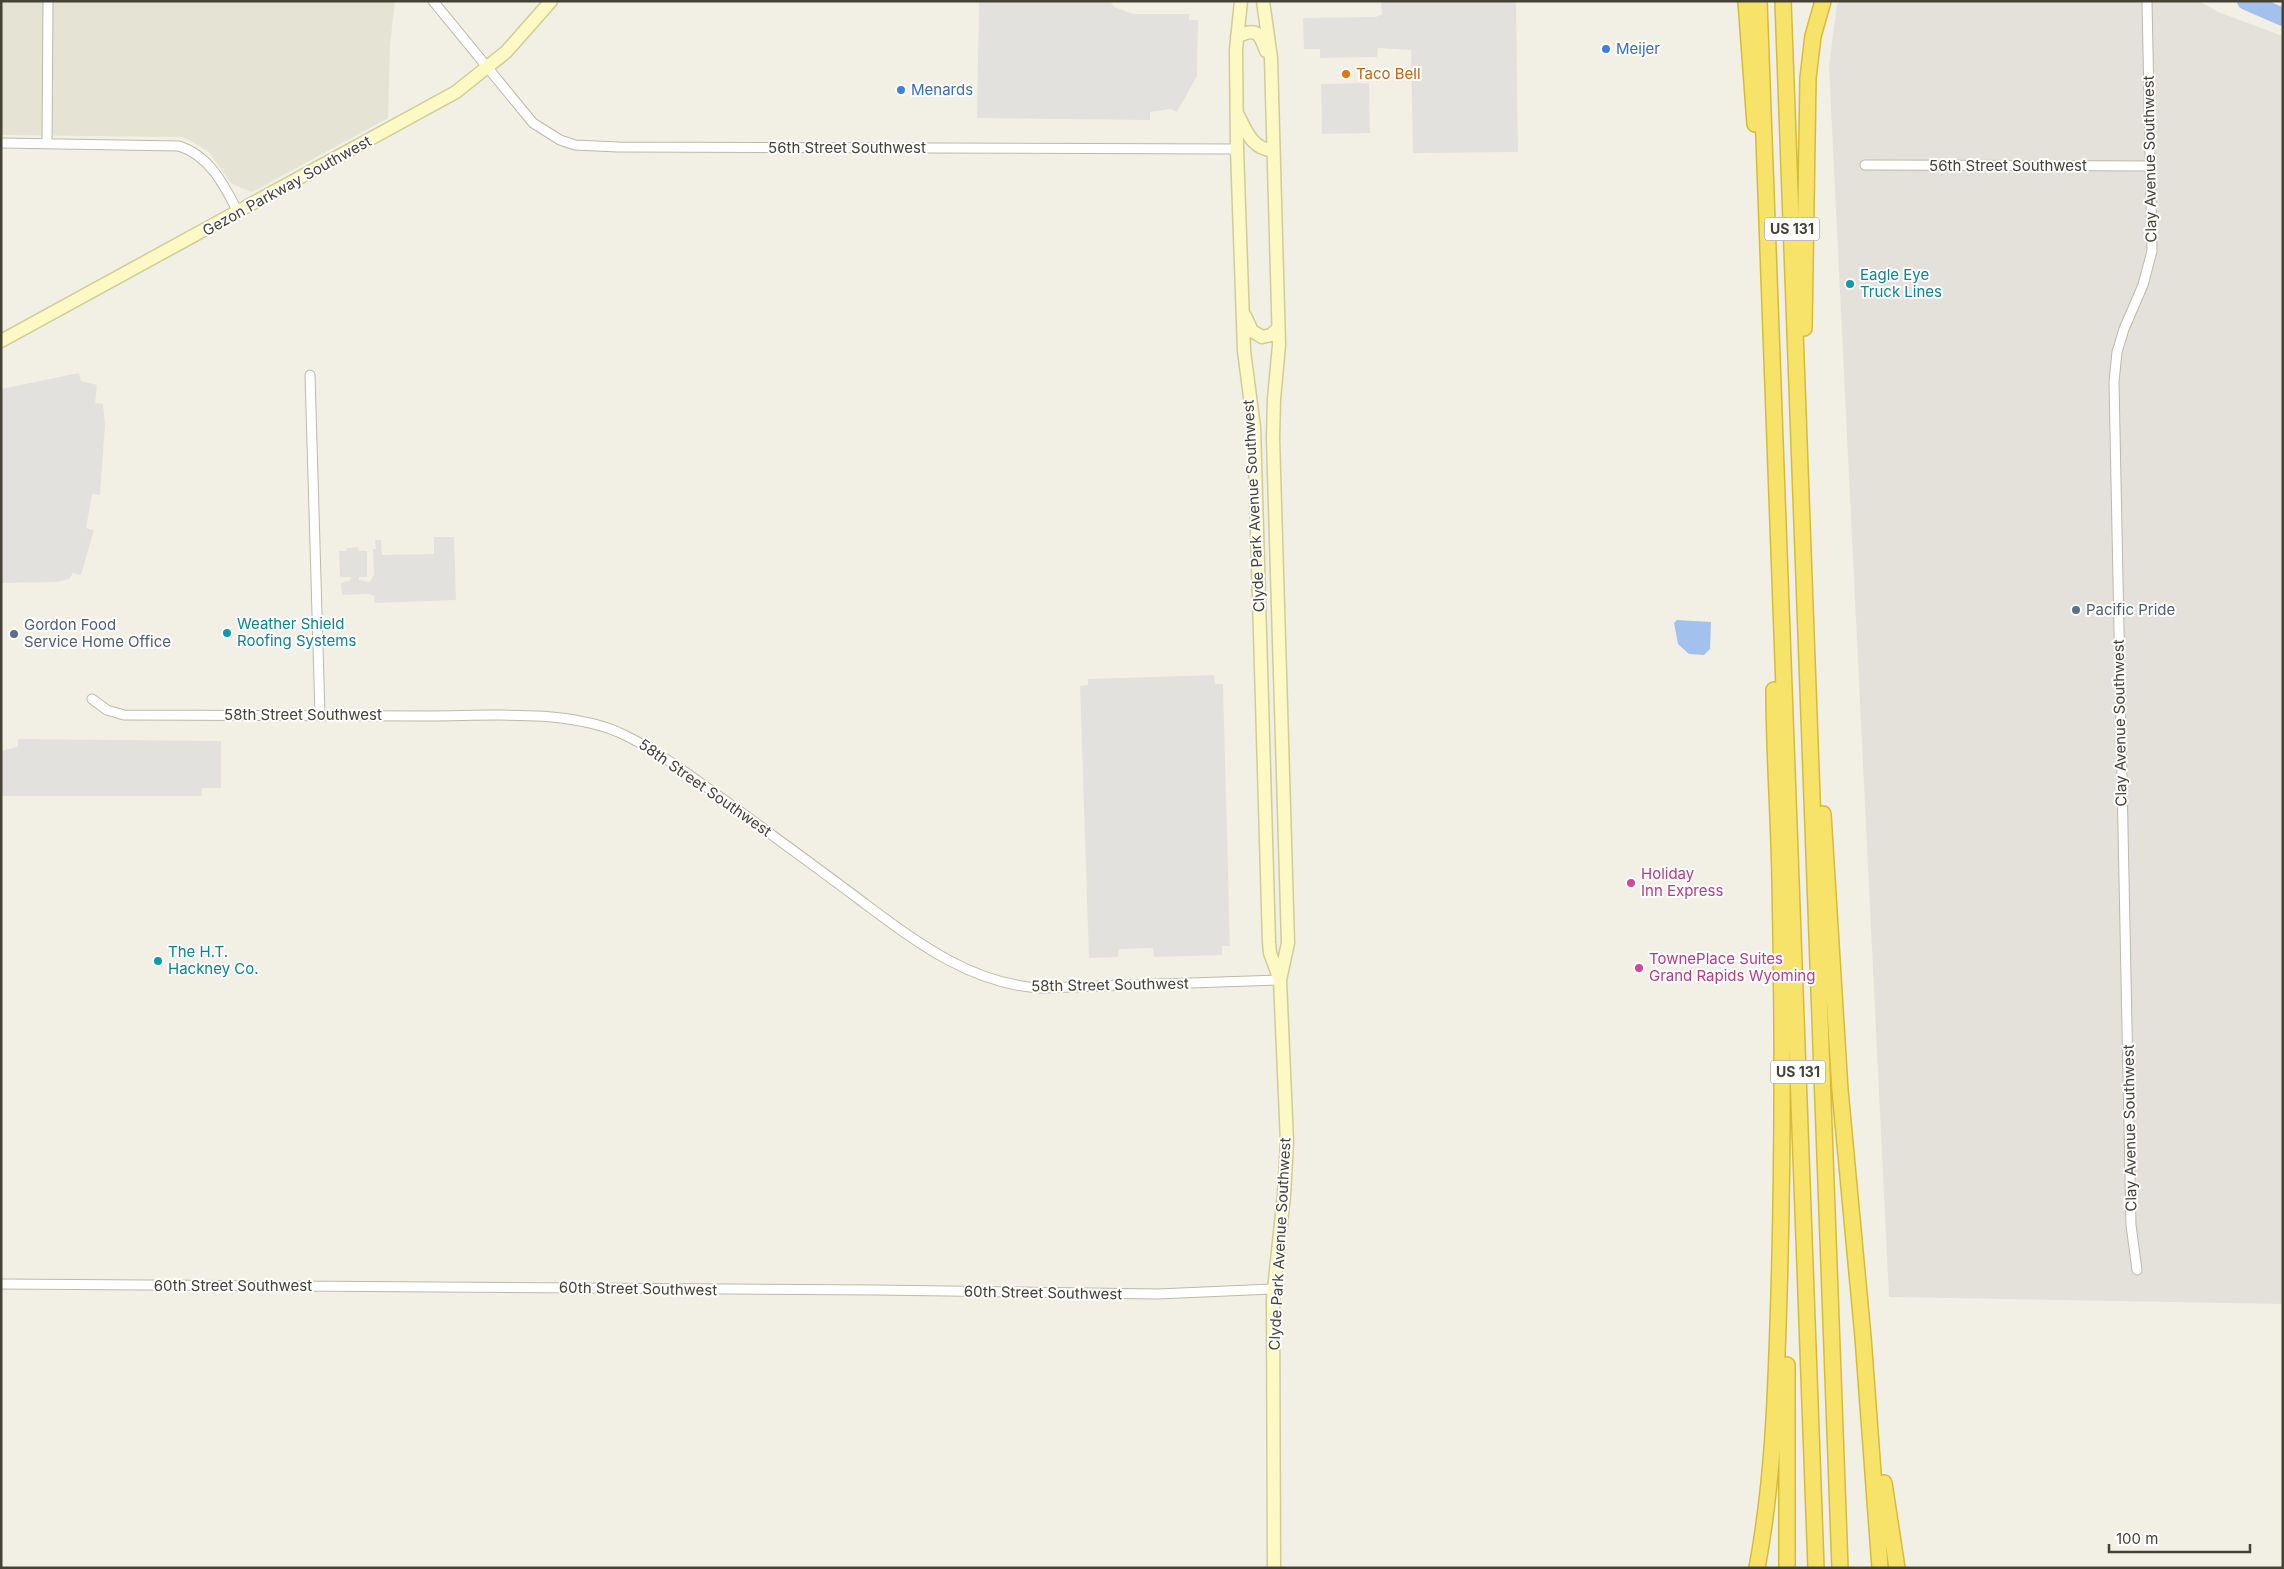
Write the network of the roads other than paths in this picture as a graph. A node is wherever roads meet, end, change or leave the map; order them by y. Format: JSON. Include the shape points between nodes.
{"nodes":[{"id":1,"x":48,"y":1,"type":"edge"},
{"id":2,"x":433,"y":1,"type":"edge"},
{"id":3,"x":551,"y":1,"type":"edge"},
{"id":4,"x":1241,"y":1,"type":"edge"},
{"id":5,"x":1263,"y":1,"type":"edge"},
{"id":6,"x":1746,"y":1,"type":"edge"},
{"id":7,"x":1759,"y":1,"type":"edge"},
{"id":8,"x":1783,"y":1,"type":"edge"},
{"id":9,"x":1823,"y":1,"type":"edge"},
{"id":10,"x":2147,"y":1,"type":"edge"},
{"id":11,"x":1237,"y":37,"type":"junction"},
{"id":12,"x":1271,"y":66,"type":"junction"},
{"id":13,"x":488,"y":68,"type":"junction"},
{"id":14,"x":1237,"y":113,"type":"junction"},
{"id":15,"x":1,"y":143,"type":"edge"},
{"id":16,"x":47,"y":143,"type":"junction"},
{"id":17,"x":1237,"y":149,"type":"junction"},
{"id":18,"x":1273,"y":150,"type":"junction"},
{"id":19,"x":1865,"y":165,"type":"dead end"},
{"id":20,"x":2150,"y":166,"type":"junction"},
{"id":21,"x":1765,"y":183,"type":"junction"},
{"id":22,"x":238,"y":212,"type":"junction"},
{"id":23,"x":1243,"y":312,"type":"junction"},
{"id":24,"x":1278,"y":328,"type":"junction"},
{"id":25,"x":1,"y":341,"type":"edge"},
{"id":26,"x":310,"y":375,"type":"dead end"},
{"id":27,"x":1800,"y":457,"type":"junction"},
{"id":28,"x":1255,"y":472,"type":"junction"},
{"id":29,"x":1276,"y":496,"type":"junction"},
{"id":30,"x":1780,"y":576,"type":"junction"},
{"id":31,"x":92,"y":699,"type":"dead end"},
{"id":32,"x":1809,"y":700,"type":"junction"},
{"id":33,"x":320,"y":715,"type":"junction"},
{"id":34,"x":1280,"y":980,"type":"junction"},
{"id":35,"x":1782,"y":1189,"type":"junction"},
{"id":36,"x":2137,"y":1270,"type":"dead end"},
{"id":37,"x":1,"y":1284,"type":"edge"},
{"id":38,"x":1274,"y":1289,"type":"junction"},
{"id":39,"x":1863,"y":1337,"type":"junction"},
{"id":40,"x":1274,"y":1568,"type":"edge"},
{"id":41,"x":1757,"y":1568,"type":"edge"},
{"id":42,"x":1787,"y":1568,"type":"edge"},
{"id":43,"x":1816,"y":1568,"type":"edge"},
{"id":44,"x":1840,"y":1568,"type":"edge"},
{"id":45,"x":1880,"y":1568,"type":"edge"},
{"id":46,"x":1897,"y":1568,"type":"edge"}],
"edges":[{"from":1,"to":16,"type":"street"},
{"from":2,"to":13,"type":"street","name":"56th Street Southwest"},
{"from":3,"to":13,"type":"main road","name":"Gezon Parkway Southwest","via":[[520,38]]},
{"from":4,"to":11,"type":"main road","name":"Clyde Park Avenue Southwest"},
{"from":5,"to":12,"type":"main road","name":"Clyde Park Avenue Southwest"},
{"from":6,"to":21,"type":"highway","via":[[1752,104]]},
{"from":7,"to":21,"type":"highway","number":"US 131"},
{"from":8,"to":27,"type":"highway","number":"US 131"},
{"from":9,"to":27,"type":"highway","via":[[1808,78]]},
{"from":10,"to":20,"type":"street","name":"Clay Avenue Southwest"},
{"from":11,"to":12,"type":"main road","via":[[1248,32],[1258,34]]},
{"from":11,"to":14,"type":"main road","name":"Clyde Park Avenue Southwest"},
{"from":12,"to":18,"type":"main road","name":"Clyde Park Avenue Southwest"},
{"from":13,"to":17,"type":"street","name":"56th Street Southwest","via":[[532,123],[575,145]]},
{"from":13,"to":22,"type":"main road","name":"Gezon Parkway Southwest","via":[[436,104]]},
{"from":14,"to":17,"type":"main road","name":"Clyde Park Avenue Southwest"},
{"from":14,"to":18,"type":"main road","via":[[1253,142],[1263,150]]},
{"from":15,"to":16,"type":"street"},
{"from":16,"to":22,"type":"street","via":[[166,144],[185,148],[209,165]]},
{"from":17,"to":23,"type":"main road","name":"Clyde Park Avenue Southwest"},
{"from":18,"to":24,"type":"main road","name":"Clyde Park Avenue Southwest"},
{"from":19,"to":20,"type":"street","name":"56th Street Southwest"},
{"from":20,"to":36,"type":"street","name":"Clay Avenue Southwest","via":[[2152,251],[2143,285],[2124,329],[2114,382],[2131,1226]]},
{"from":21,"to":30,"type":"highway","number":"US 131"},
{"from":22,"to":25,"type":"main road","name":"Gezon Parkway Southwest"},
{"from":23,"to":24,"type":"main road","via":[[1256,335],[1267,336]]},
{"from":23,"to":28,"type":"main road","name":"Clyde Park Avenue Southwest"},
{"from":24,"to":29,"type":"main road","name":"Clyde Park Avenue Southwest","via":[[1273,419]]},
{"from":26,"to":33,"type":"street"},
{"from":27,"to":32,"type":"highway","number":"US 131"},
{"from":28,"to":29,"type":"main road","via":[[1263,492]]},
{"from":28,"to":34,"type":"main road","name":"Clyde Park Avenue Southwest","via":[[1269,942]]},
{"from":29,"to":34,"type":"main road","name":"Clyde Park Avenue Southwest","via":[[1288,943]]},
{"from":30,"to":35,"type":"highway","via":[[1774,698],[1780,878]]},
{"from":30,"to":43,"type":"highway","number":"US 131"},
{"from":31,"to":33,"type":"street","name":"58th Street Southwest","via":[[107,710],[124,715]]},
{"from":32,"to":39,"type":"highway","via":[[1824,831],[1840,1090]]},
{"from":32,"to":44,"type":"highway","number":"US 131"},
{"from":33,"to":34,"type":"street","name":"58th Street Southwest","via":[[546,718],[584,722],[614,731],[647,746],[917,942],[981,976],[1017,986],[1074,988]]},
{"from":34,"to":38,"type":"main road","name":"Clyde Park Avenue Southwest","via":[[1286,1157]]},
{"from":35,"to":41,"type":"highway","via":[[1773,1444],[1765,1526]]},
{"from":35,"to":42,"type":"highway","via":[[1788,1410]]},
{"from":37,"to":38,"type":"street","name":"60th Street Southwest","via":[[1158,1294]]},
{"from":38,"to":40,"type":"main road","name":"Clyde Park Avenue Southwest"},
{"from":39,"to":45,"type":"highway"},
{"from":39,"to":46,"type":"highway"}]}
